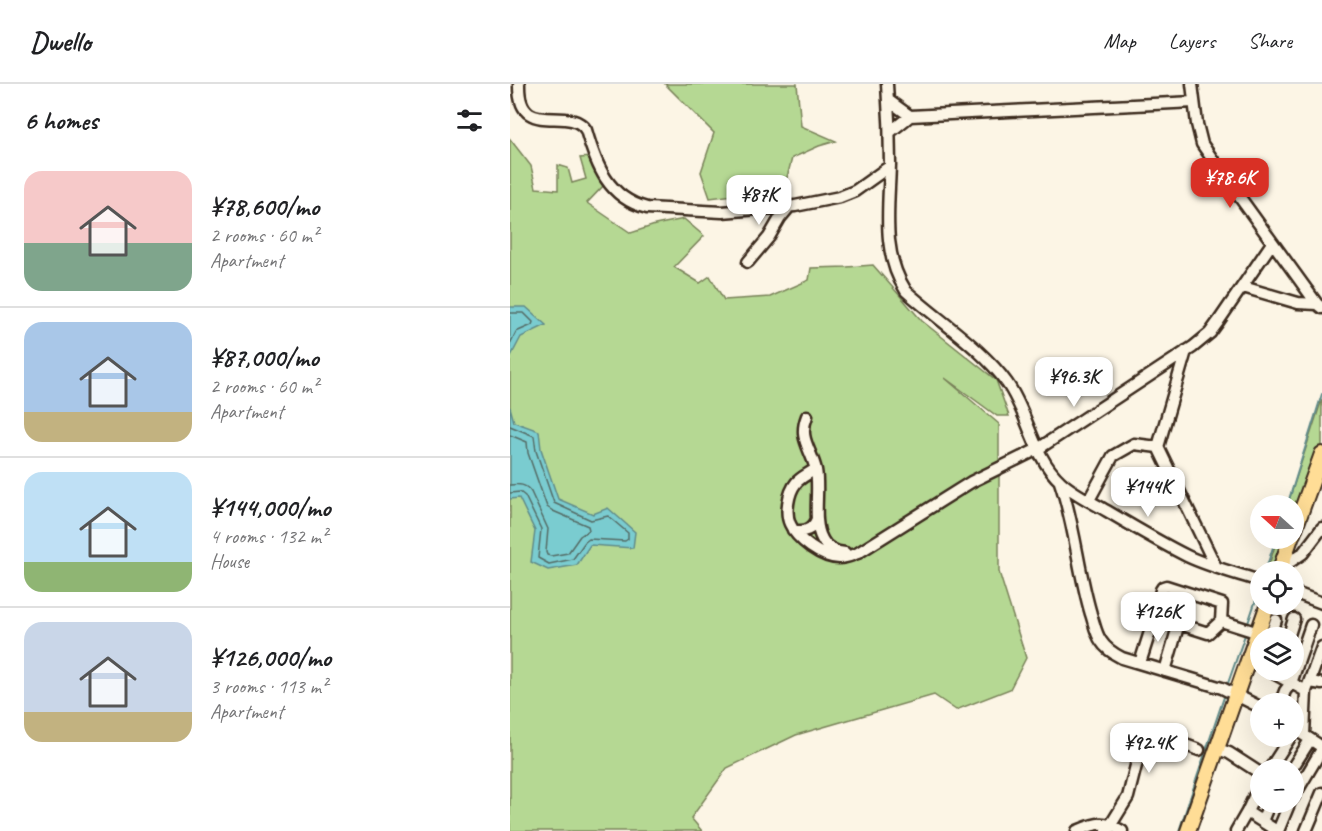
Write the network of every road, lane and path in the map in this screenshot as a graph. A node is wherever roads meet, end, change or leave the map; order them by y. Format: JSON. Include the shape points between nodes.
{"nodes":[{"id":1,"x":519,"y":84,"type":"edge"},
{"id":2,"x":887,"y":84,"type":"edge"},
{"id":3,"x":1192,"y":84,"type":"edge"},
{"id":4,"x":888,"y":100,"type":"junction"},
{"id":5,"x":1194,"y":102,"type":"junction"},
{"id":6,"x":910,"y":116,"type":"junction"},
{"id":7,"x":890,"y":132,"type":"junction"},
{"id":8,"x":890,"y":166,"type":"junction"},
{"id":9,"x":790,"y":206,"type":"junction"},
{"id":10,"x":1272,"y":243,"type":"junction"},
{"id":11,"x":748,"y":262,"type":"dead end"},
{"id":12,"x":1243,"y":287,"type":"junction"},
{"id":13,"x":1319,"y":306,"type":"edge"},
{"id":14,"x":1186,"y":351,"type":"junction"},
{"id":15,"x":807,"y":416,"type":"dead end"},
{"id":16,"x":1158,"y":447,"type":"junction"},
{"id":17,"x":1038,"y":449,"type":"junction"},
{"id":18,"x":1322,"y":454,"type":"edge"},
{"id":19,"x":816,"y":469,"type":"junction"},
{"id":20,"x":1060,"y":482,"type":"junction"},
{"id":21,"x":1089,"y":500,"type":"junction"},
{"id":22,"x":1304,"y":504,"type":"edge"},
{"id":23,"x":817,"y":519,"type":"junction"},
{"id":24,"x":1322,"y":528,"type":"edge"},
{"id":25,"x":793,"y":530,"type":"junction"},
{"id":26,"x":1317,"y":543,"type":"edge"},
{"id":27,"x":858,"y":553,"type":"junction"},
{"id":28,"x":1292,"y":561,"type":"edge"},
{"id":29,"x":1216,"y":567,"type":"junction"},
{"id":30,"x":1250,"y":577,"type":"edge"},
{"id":31,"x":1304,"y":596,"type":"edge"},
{"id":32,"x":1322,"y":603,"type":"edge"},
{"id":33,"x":1155,"y":616,"type":"junction"},
{"id":34,"x":1294,"y":619,"type":"dead end"},
{"id":35,"x":1276,"y":620,"type":"dead end"},
{"id":36,"x":1221,"y":621,"type":"junction"},
{"id":37,"x":1179,"y":623,"type":"junction"},
{"id":38,"x":1311,"y":625,"type":"dead end"},
{"id":39,"x":1266,"y":627,"type":"edge"},
{"id":40,"x":1291,"y":627,"type":"edge"},
{"id":41,"x":1250,"y":632,"type":"edge"},
{"id":42,"x":1304,"y":638,"type":"edge"},
{"id":43,"x":1250,"y":647,"type":"edge"},
{"id":44,"x":1322,"y":647,"type":"edge"},
{"id":45,"x":1304,"y":654,"type":"edge"},
{"id":46,"x":1320,"y":659,"type":"edge"},
{"id":47,"x":1140,"y":663,"type":"junction"},
{"id":48,"x":1165,"y":671,"type":"junction"},
{"id":49,"x":1288,"y":681,"type":"edge"},
{"id":50,"x":1291,"y":683,"type":"junction"},
{"id":51,"x":1322,"y":684,"type":"edge"},
{"id":52,"x":1308,"y":686,"type":"junction"},
{"id":53,"x":1229,"y":691,"type":"junction"},
{"id":54,"x":1284,"y":693,"type":"edge"},
{"id":55,"x":1250,"y":702,"type":"edge"},
{"id":56,"x":1304,"y":705,"type":"edge"},
{"id":57,"x":1304,"y":738,"type":"edge"},
{"id":58,"x":1287,"y":747,"type":"edge"},
{"id":59,"x":1322,"y":748,"type":"edge"},
{"id":60,"x":1218,"y":749,"type":"junction"},
{"id":61,"x":1199,"y":750,"type":"dead end"},
{"id":62,"x":1277,"y":759,"type":"edge"},
{"id":63,"x":1250,"y":762,"type":"edge"},
{"id":64,"x":1304,"y":774,"type":"edge"},
{"id":65,"x":1322,"y":794,"type":"edge"},
{"id":66,"x":1250,"y":806,"type":"edge"},
{"id":67,"x":1247,"y":812,"type":"junction"},
{"id":68,"x":1285,"y":813,"type":"edge"},
{"id":69,"x":1262,"y":825,"type":"edge"},
{"id":70,"x":1109,"y":828,"type":"edge"},
{"id":71,"x":1077,"y":831,"type":"edge"},
{"id":72,"x":1122,"y":831,"type":"edge"},
{"id":73,"x":1188,"y":831,"type":"edge"},
{"id":74,"x":1236,"y":831,"type":"edge"},
{"id":75,"x":1278,"y":831,"type":"edge"},
{"id":76,"x":1306,"y":831,"type":"edge"}],
"edges":[{"from":1,"to":9,"type":"street","via":[[520,100],[531,115],[574,120],[583,125],[606,178],[616,192],[635,205],[722,212]]},
{"from":2,"to":4,"type":"street"},
{"from":3,"to":5,"type":"street"},
{"from":4,"to":6,"type":"street"},
{"from":4,"to":7,"type":"street"},
{"from":5,"to":6,"type":"street"},
{"from":5,"to":10,"type":"street","via":[[1202,144]]},
{"from":6,"to":7,"type":"street"},
{"from":7,"to":8,"type":"street"},
{"from":8,"to":9,"type":"street","via":[[840,197]]},
{"from":8,"to":17,"type":"street","via":[[889,246],[898,279],[906,291],[977,351],[1007,383]]},
{"from":9,"to":11,"type":"street"},
{"from":10,"to":12,"type":"street"},
{"from":10,"to":13,"type":"street"},
{"from":12,"to":13,"type":"street"},
{"from":12,"to":14,"type":"street","via":[[1210,333]]},
{"from":14,"to":16,"type":"street"},
{"from":14,"to":17,"type":"street"},
{"from":15,"to":19,"type":"street","via":[[803,428]]},
{"from":16,"to":21,"type":"street","via":[[1134,444],[1113,456]]},
{"from":16,"to":29,"type":"street"},
{"from":17,"to":20,"type":"street"},
{"from":17,"to":27,"type":"street","via":[[971,482]]},
{"from":18,"to":22,"type":"main road"},
{"from":19,"to":23,"type":"street"},
{"from":19,"to":25,"type":"street","via":[[798,481],[790,495],[788,513]]},
{"from":20,"to":21,"type":"street"},
{"from":20,"to":47,"type":"street","via":[[1099,639],[1113,653]]},
{"from":21,"to":29,"type":"street","via":[[1163,543]]},
{"from":23,"to":25,"type":"street","via":[[812,528]]},
{"from":23,"to":27,"type":"street","via":[[826,545],[842,553]]},
{"from":24,"to":26,"type":"street"},
{"from":25,"to":27,"type":"street","via":[[821,553],[838,558]]},
{"from":26,"to":28,"type":"street"},
{"from":29,"to":30,"type":"street"},
{"from":31,"to":32,"type":"street"},
{"from":33,"to":36,"type":"street","via":[[1161,590],[1166,586],[1222,604]]},
{"from":33,"to":37,"type":"street"},
{"from":33,"to":47,"type":"street"},
{"from":34,"to":40,"type":"street"},
{"from":35,"to":39,"type":"street"},
{"from":36,"to":37,"type":"street","via":[[1208,633]]},
{"from":36,"to":41,"type":"street"},
{"from":37,"to":48,"type":"street"},
{"from":38,"to":42,"type":"street"},
{"from":43,"to":53,"type":"main road"},
{"from":44,"to":46,"type":"street"},
{"from":45,"to":46,"type":"street"},
{"from":46,"to":52,"type":"street"},
{"from":47,"to":48,"type":"street"},
{"from":48,"to":53,"type":"street"},
{"from":49,"to":50,"type":"street"},
{"from":50,"to":52,"type":"street"},
{"from":50,"to":54,"type":"street"},
{"from":51,"to":52,"type":"street"},
{"from":52,"to":56,"type":"street"},
{"from":53,"to":55,"type":"street"},
{"from":53,"to":60,"type":"main road"},
{"from":57,"to":59,"type":"street"},
{"from":58,"to":62,"type":"street"},
{"from":59,"to":64,"type":"street"},
{"from":60,"to":63,"type":"street"},
{"from":60,"to":73,"type":"main road"},
{"from":61,"to":70,"type":"street","via":[[1145,730],[1128,797]]},
{"from":65,"to":76,"type":"street"},
{"from":66,"to":67,"type":"street"},
{"from":67,"to":69,"type":"street"},
{"from":67,"to":74,"type":"street"},
{"from":68,"to":75,"type":"street"},
{"from":69,"to":75,"type":"street"},
{"from":70,"to":71,"type":"street","via":[[1104,823]]},
{"from":70,"to":72,"type":"street"}]}
